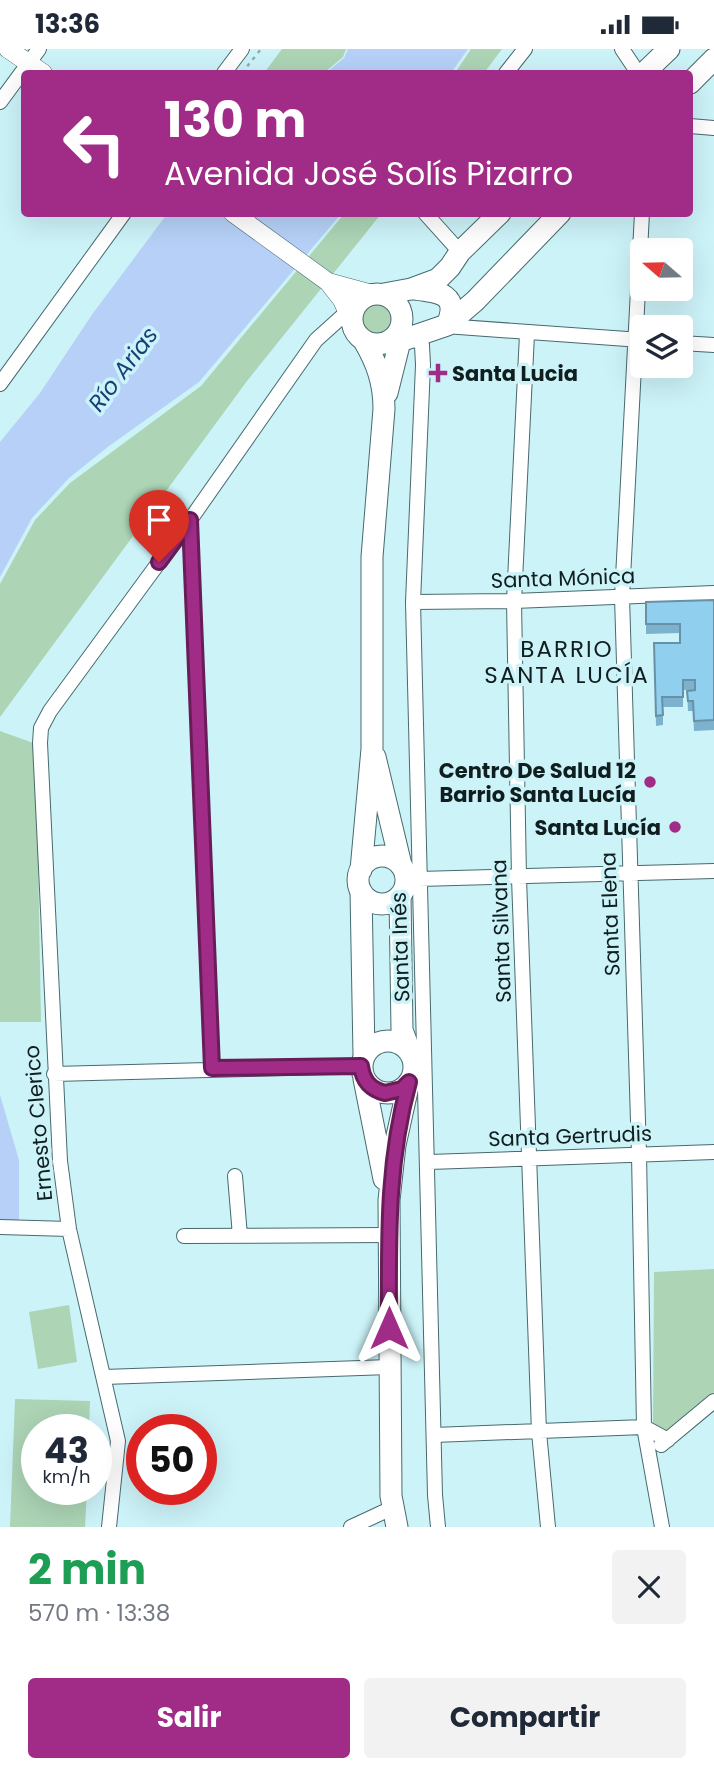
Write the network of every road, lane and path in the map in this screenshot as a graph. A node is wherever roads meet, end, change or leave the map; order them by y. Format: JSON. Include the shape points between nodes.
{"nodes":[{"id":1,"x":8,"y":49,"type":"edge"},
{"id":2,"x":242,"y":49,"type":"edge"},
{"id":3,"x":261,"y":49,"type":"edge"},
{"id":4,"x":525,"y":49,"type":"edge"},
{"id":5,"x":622,"y":49,"type":"edge"},
{"id":6,"x":669,"y":49,"type":"edge"},
{"id":7,"x":714,"y":59,"type":"edge"},
{"id":8,"x":37,"y":62,"type":"edge"},
{"id":9,"x":226,"y":70,"type":"edge"},
{"id":10,"x":244,"y":70,"type":"edge"},
{"id":11,"x":508,"y":70,"type":"edge"},
{"id":12,"x":636,"y":70,"type":"edge"},
{"id":13,"x":647,"y":70,"type":"edge"},
{"id":14,"x":21,"y":80,"type":"edge"},
{"id":15,"x":693,"y":80,"type":"edge"},
{"id":16,"x":0,"y":103,"type":"edge"},
{"id":17,"x":693,"y":126,"type":"edge"},
{"id":18,"x":714,"y":128,"type":"edge"},
{"id":19,"x":121,"y":217,"type":"edge"},
{"id":20,"x":238,"y":217,"type":"edge"},
{"id":21,"x":428,"y":217,"type":"edge"},
{"id":22,"x":496,"y":217,"type":"edge"},
{"id":23,"x":556,"y":217,"type":"edge"},
{"id":24,"x":642,"y":217,"type":"edge"},
{"id":25,"x":455,"y":260,"type":"junction"},
{"id":26,"x":322,"y":278,"type":"junction"},
{"id":27,"x":411,"y":289,"type":"junction"},
{"id":28,"x":475,"y":301,"type":"junction"},
{"id":29,"x":363,"y":312,"type":"junction"},
{"id":30,"x":639,"y":315,"type":"edge"},
{"id":31,"x":446,"y":325,"type":"junction"},
{"id":32,"x":527,"y":334,"type":"junction"},
{"id":33,"x":400,"y":337,"type":"junction"},
{"id":34,"x":630,"y":340,"type":"edge"},
{"id":35,"x":693,"y":344,"type":"edge"},
{"id":36,"x":714,"y":345,"type":"edge"},
{"id":37,"x":423,"y":365,"type":"junction"},
{"id":38,"x":636,"y":378,"type":"edge"},
{"id":39,"x":0,"y":384,"type":"edge"},
{"id":40,"x":384,"y":409,"type":"junction"},
{"id":41,"x":190,"y":520,"type":"junction"},
{"id":42,"x":714,"y":593,"type":"edge"},
{"id":43,"x":622,"y":597,"type":"junction"},
{"id":44,"x":514,"y":601,"type":"junction"},
{"id":45,"x":413,"y":602,"type":"junction"},
{"id":46,"x":372,"y":749,"type":"junction"},
{"id":47,"x":714,"y":871,"type":"edge"},
{"id":48,"x":629,"y":874,"type":"junction"},
{"id":49,"x":520,"y":878,"type":"junction"},
{"id":50,"x":361,"y":881,"type":"junction"},
{"id":51,"x":406,"y":881,"type":"junction"},
{"id":52,"x":416,"y":1066,"type":"junction"},
{"id":53,"x":363,"y":1067,"type":"junction"},
{"id":54,"x":212,"y":1068,"type":"junction"},
{"id":55,"x":54,"y":1074,"type":"junction"},
{"id":56,"x":714,"y":1152,"type":"edge"},
{"id":57,"x":639,"y":1154,"type":"junction"},
{"id":58,"x":529,"y":1158,"type":"junction"},
{"id":59,"x":429,"y":1162,"type":"junction"},
{"id":60,"x":235,"y":1175,"type":"dead end"},
{"id":61,"x":389,"y":1200,"type":"junction"},
{"id":62,"x":0,"y":1227,"type":"edge"},
{"id":63,"x":69,"y":1230,"type":"junction"},
{"id":64,"x":388,"y":1235,"type":"junction"},
{"id":65,"x":184,"y":1236,"type":"dead end"},
{"id":66,"x":240,"y":1236,"type":"junction"},
{"id":67,"x":389,"y":1367,"type":"junction"},
{"id":68,"x":104,"y":1377,"type":"junction"},
{"id":69,"x":714,"y":1401,"type":"edge"},
{"id":70,"x":644,"y":1427,"type":"junction"},
{"id":71,"x":539,"y":1431,"type":"junction"},
{"id":72,"x":434,"y":1435,"type":"junction"},
{"id":73,"x":668,"y":1440,"type":"junction"},
{"id":74,"x":649,"y":1455,"type":"junction"},
{"id":75,"x":394,"y":1517,"type":"edge"},
{"id":76,"x":109,"y":1527,"type":"edge"},
{"id":77,"x":351,"y":1527,"type":"edge"},
{"id":78,"x":439,"y":1527,"type":"edge"},
{"id":79,"x":548,"y":1527,"type":"edge"},
{"id":80,"x":662,"y":1527,"type":"edge"}],
"edges":[{"from":1,"to":8,"type":"street"},
{"from":2,"to":9,"type":"street"},
{"from":3,"to":10,"type":"path"},
{"from":4,"to":11,"type":"street"},
{"from":5,"to":12,"type":"street"},
{"from":6,"to":13,"type":"main road"},
{"from":7,"to":15,"type":"main road"},
{"from":14,"to":16,"type":"street"},
{"from":17,"to":18,"type":"street"},
{"from":19,"to":39,"type":"street"},
{"from":20,"to":26,"type":"street"},
{"from":21,"to":25,"type":"street"},
{"from":22,"to":25,"type":"main road"},
{"from":23,"to":28,"type":"main road"},
{"from":24,"to":30,"type":"street","name":"Santa Elena"},
{"from":25,"to":27,"type":"main road","via":[[438,279]]},
{"from":25,"to":28,"type":"main road","via":[[453,290]]},
{"from":26,"to":29,"type":"street"},
{"from":26,"to":29,"type":"street","via":[[342,300]]},
{"from":27,"to":29,"type":"main road"},
{"from":27,"to":31,"type":"main road","via":[[432,291],[450,301],[452,312]]},
{"from":28,"to":31,"type":"main road"},
{"from":29,"to":33,"type":"main road","via":[[376,344]]},
{"from":29,"to":33,"type":"main road","via":[[394,300],[402,319]]},
{"from":29,"to":40,"type":"main road","via":[[384,388]]},
{"from":29,"to":41,"type":"street","name":"Ernesto Clerico","via":[[333,323],[316,340]]},
{"from":31,"to":32,"type":"street"},
{"from":31,"to":33,"type":"main road"},
{"from":31,"to":37,"type":"street","name":"Santa Inés","via":[[432,340]]},
{"from":32,"to":34,"type":"street"},
{"from":32,"to":44,"type":"street","name":"Santa Silvana"},
{"from":33,"to":37,"type":"street","name":"Santa Inés","via":[[422,345]]},
{"from":33,"to":40,"type":"main road"},
{"from":35,"to":36,"type":"street"},
{"from":37,"to":45,"type":"street","name":"Santa Inés"},
{"from":38,"to":43,"type":"street","name":"Santa Elena"},
{"from":40,"to":46,"type":"main road","via":[[372,557]]},
{"from":41,"to":54,"type":"street"},
{"from":41,"to":55,"type":"street","name":"Ernesto Clerico","via":[[41,728]]},
{"from":42,"to":43,"type":"street","name":"Santa Mónica"},
{"from":43,"to":44,"type":"street","name":"Santa Mónica"},
{"from":43,"to":48,"type":"street","name":"Santa Elena"},
{"from":44,"to":45,"type":"street","name":"Santa Mónica"},
{"from":44,"to":49,"type":"street","name":"Santa Silvana"},
{"from":45,"to":51,"type":"street","name":"Santa Inés"},
{"from":46,"to":50,"type":"main road"},
{"from":46,"to":51,"type":"main road"},
{"from":47,"to":48,"type":"street"},
{"from":48,"to":49,"type":"street"},
{"from":48,"to":57,"type":"street","name":"Santa Elena"},
{"from":49,"to":51,"type":"street"},
{"from":49,"to":58,"type":"street","name":"Santa Silvana"},
{"from":50,"to":51,"type":"main road","via":[[366,897],[379,904],[387,904]]},
{"from":50,"to":51,"type":"main road","via":[[365,863],[380,856],[395,860]]},
{"from":50,"to":53,"type":"main road"},
{"from":51,"to":52,"type":"main road","via":[[402,1030]]},
{"from":52,"to":53,"type":"main road","via":[[399,1043],[391,1040],[375,1043]]},
{"from":52,"to":53,"type":"main road","via":[[402,1089],[385,1093],[369,1086]]},
{"from":52,"to":59,"type":"street"},
{"from":52,"to":61,"type":"main road","via":[[395,1145]]},
{"from":53,"to":54,"type":"street"},
{"from":53,"to":61,"type":"main road"},
{"from":54,"to":55,"type":"street"},
{"from":55,"to":63,"type":"street","name":"Ernesto Clerico"},
{"from":56,"to":57,"type":"street","name":"Santa Gertrudis"},
{"from":57,"to":58,"type":"street","name":"Santa Gertrudis"},
{"from":57,"to":70,"type":"street","name":"Santa Elena"},
{"from":58,"to":59,"type":"street","name":"Santa Gertrudis"},
{"from":58,"to":71,"type":"street","name":"Santa Silvana"},
{"from":59,"to":72,"type":"street"},
{"from":60,"to":66,"type":"street"},
{"from":61,"to":64,"type":"main road"},
{"from":62,"to":63,"type":"street"},
{"from":63,"to":68,"type":"street","name":"Ernesto Clerico"},
{"from":64,"to":66,"type":"street"},
{"from":64,"to":67,"type":"main road"},
{"from":65,"to":66,"type":"street"},
{"from":67,"to":68,"type":"street"},
{"from":67,"to":75,"type":"main road"},
{"from":68,"to":76,"type":"street","name":"Ernesto Clerico","via":[[118,1441]]},
{"from":69,"to":73,"type":"street"},
{"from":70,"to":71,"type":"street"},
{"from":70,"to":73,"type":"street"},
{"from":70,"to":74,"type":"street","name":"Santa Elena"},
{"from":71,"to":72,"type":"street"},
{"from":71,"to":79,"type":"street","name":"Santa Silvana"},
{"from":72,"to":78,"type":"street"},
{"from":73,"to":74,"type":"street"},
{"from":74,"to":80,"type":"street","name":"Santa Elena"},
{"from":75,"to":77,"type":"street"}]}
